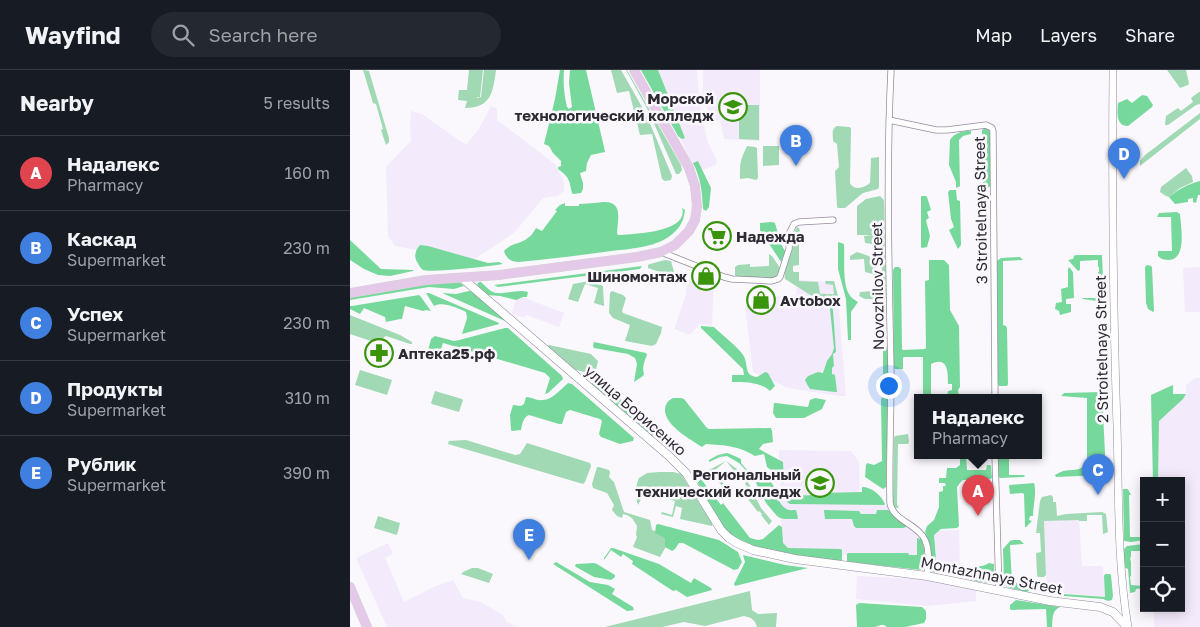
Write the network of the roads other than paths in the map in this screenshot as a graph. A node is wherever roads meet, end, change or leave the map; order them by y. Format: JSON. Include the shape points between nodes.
{"nodes":[{"id":1,"x":634,"y":70,"type":"edge"},
{"id":2,"x":891,"y":70,"type":"edge"},
{"id":3,"x":1113,"y":70,"type":"edge"},
{"id":4,"x":889,"y":120,"type":"junction"},
{"id":5,"x":833,"y":220,"type":"dead end"},
{"id":6,"x":661,"y":252,"type":"junction"},
{"id":7,"x":462,"y":278,"type":"junction"},
{"id":8,"x":350,"y":293,"type":"edge"},
{"id":9,"x":995,"y":394,"type":"edge"},
{"id":10,"x":995,"y":459,"type":"edge"},
{"id":11,"x":845,"y":566,"type":"joint"},
{"id":12,"x":927,"y":576,"type":"junction"},
{"id":13,"x":350,"y":587,"type":"edge"},
{"id":14,"x":999,"y":591,"type":"junction"},
{"id":15,"x":367,"y":627,"type":"edge"},
{"id":16,"x":1128,"y":627,"type":"edge"}],
"edges":[{"from":1,"to":6,"type":"main road","via":[[694,180],[695,220],[675,245]]},
{"from":2,"to":4,"type":"street","name":"Novozhilov Street"},
{"from":3,"to":16,"type":"street","name":"2 Stroitelnaya Street","via":[[1115,388],[1121,571]]},
{"from":4,"to":9,"type":"street","name":"3 Stroitelnaya Street","via":[[936,130],[986,125],[994,131]]},
{"from":4,"to":12,"type":"street","name":"Novozhilov Street","via":[[890,503],[895,514],[920,532],[926,542]]},
{"from":5,"to":6,"type":"street","via":[[794,224],[780,277],[772,281],[723,277]]},
{"from":6,"to":7,"type":"main road"},
{"from":7,"to":8,"type":"main road","via":[[426,280]]},
{"from":7,"to":11,"type":"main road","name":"улица Борисенко","via":[[669,456],[683,470],[729,538],[753,550]]},
{"from":10,"to":14,"type":"street"},
{"from":11,"to":12,"type":"main road","name":"Montazhnaya Street"},
{"from":12,"to":14,"type":"main road","name":"Montazhnaya Street"},
{"from":13,"to":15,"type":"main road"},
{"from":14,"to":16,"type":"main road","name":"Montazhnaya Street","via":[[1100,607],[1113,612]]}]}
